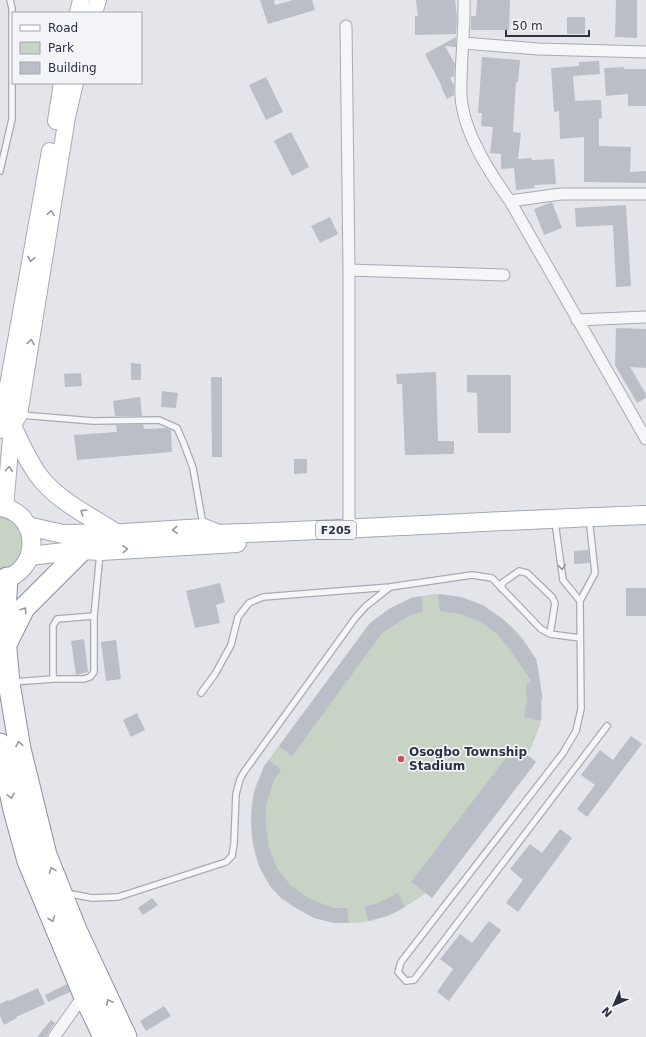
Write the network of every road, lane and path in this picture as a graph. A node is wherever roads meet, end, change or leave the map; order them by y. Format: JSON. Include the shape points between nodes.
{"nodes":[{"id":1,"x":10,"y":0,"type":"edge"},
{"id":2,"x":81,"y":0,"type":"edge"},
{"id":3,"x":98,"y":0,"type":"edge"},
{"id":4,"x":464,"y":0,"type":"edge"},
{"id":5,"x":78,"y":12,"type":"edge"},
{"id":6,"x":94,"y":12,"type":"edge"},
{"id":7,"x":346,"y":26,"type":"dead end"},
{"id":8,"x":463,"y":43,"type":"junction"},
{"id":9,"x":646,"y":52,"type":"edge"},
{"id":10,"x":62,"y":84,"type":"edge"},
{"id":11,"x":75,"y":84,"type":"edge"},
{"id":12,"x":0,"y":171,"type":"edge"},
{"id":13,"x":646,"y":194,"type":"edge"},
{"id":14,"x":510,"y":201,"type":"junction"},
{"id":15,"x":349,"y":270,"type":"junction"},
{"id":16,"x":504,"y":275,"type":"dead end"},
{"id":17,"x":646,"y":317,"type":"edge"},
{"id":18,"x":577,"y":320,"type":"junction"},
{"id":19,"x":10,"y":424,"type":"edge"},
{"id":20,"x":646,"y":439,"type":"edge"},
{"id":21,"x":3,"y":507,"type":"edge"},
{"id":22,"x":646,"y":514,"type":"edge"},
{"id":23,"x":646,"y":524,"type":"edge"},
{"id":24,"x":27,"y":526,"type":"junction"},
{"id":25,"x":590,"y":527,"type":"junction"},
{"id":26,"x":204,"y":528,"type":"junction"},
{"id":27,"x":556,"y":528,"type":"junction"},
{"id":28,"x":349,"y":529,"type":"junction"},
{"id":29,"x":116,"y":533,"type":"junction"},
{"id":30,"x":91,"y":550,"type":"junction"},
{"id":31,"x":30,"y":556,"type":"junction"},
{"id":32,"x":3,"y":579,"type":"edge"},
{"id":33,"x":390,"y":587,"type":"junction"},
{"id":34,"x":502,"y":589,"type":"junction"},
{"id":35,"x":580,"y":601,"type":"junction"},
{"id":36,"x":94,"y":616,"type":"junction"},
{"id":37,"x":550,"y":634,"type":"junction"},
{"id":38,"x":580,"y":638,"type":"junction"},
{"id":39,"x":6,"y":644,"type":"junction"},
{"id":40,"x":53,"y":679,"type":"junction"},
{"id":41,"x":9,"y":682,"type":"junction"},
{"id":42,"x":201,"y":693,"type":"dead end"},
{"id":43,"x":607,"y":726,"type":"dead end"},
{"id":44,"x":0,"y":744,"type":"edge"},
{"id":45,"x":60,"y":891,"type":"junction"},
{"id":46,"x":84,"y":995,"type":"junction"},
{"id":47,"x":54,"y":1037,"type":"edge"},
{"id":48,"x":104,"y":1037,"type":"edge"},
{"id":49,"x":126,"y":1037,"type":"edge"}],
"edges":[{"from":1,"to":12,"type":"lane","via":[[12,119]]},
{"from":2,"to":5,"type":"main road"},
{"from":3,"to":6,"type":"main road"},
{"from":4,"to":8,"type":"street"},
{"from":7,"to":15,"type":"street"},
{"from":8,"to":9,"type":"street","via":[[538,49]]},
{"from":8,"to":14,"type":"street","via":[[461,96],[469,131],[499,187]]},
{"from":10,"to":19,"type":"main road","one_way":true},
{"from":19,"to":11,"type":"main road","one_way":true,"via":[[66,116]]},
{"from":13,"to":14,"type":"street","via":[[561,194]]},
{"from":14,"to":18,"type":"street"},
{"from":15,"to":16,"type":"street"},
{"from":15,"to":28,"type":"street"},
{"from":17,"to":18,"type":"street"},
{"from":18,"to":20,"type":"street"},
{"from":21,"to":19,"type":"main road","one_way":true},
{"from":19,"to":26,"type":"lane","via":[[159,420],[177,428],[193,468]]},
{"from":29,"to":19,"type":"main road","one_way":true,"via":[[66,501],[42,480]]},
{"from":21,"to":24,"type":"main road","via":[[18,515]]},
{"from":22,"to":28,"type":"main road","number":"F205"},
{"from":23,"to":25,"type":"main road","number":"F205"},
{"from":24,"to":29,"type":"main road","number":"F205","via":[[63,534]]},
{"from":24,"to":31,"type":"main road","via":[[32,545]]},
{"from":25,"to":27,"type":"main road","number":"F205"},
{"from":25,"to":35,"type":"lane","via":[[595,573]]},
{"from":26,"to":28,"type":"main road","number":"F205","via":[[219,534]]},
{"from":26,"to":29,"type":"main road","number":"F205","one_way":true},
{"from":30,"to":27,"type":"main road","number":"F205","one_way":true},
{"from":27,"to":35,"type":"lane","one_way":true,"via":[[563,580]]},
{"from":30,"to":31,"type":"main road","number":"F205"},
{"from":30,"to":36,"type":"lane"},
{"from":39,"to":30,"type":"highway","one_way":true,"via":[[24,608]]},
{"from":31,"to":32,"type":"main road","via":[[21,570]]},
{"from":32,"to":39,"type":"highway"},
{"from":33,"to":34,"type":"lane","via":[[472,575],[492,578]]},
{"from":33,"to":42,"type":"lane","via":[[263,597],[250,603],[238,617],[231,645]]},
{"from":33,"to":45,"type":"lane","via":[[356,617],[244,772],[236,794],[232,856],[226,862],[118,897],[92,898]]},
{"from":34,"to":37,"type":"lane","via":[[541,629]]},
{"from":34,"to":37,"type":"lane","via":[[502,584],[519,572],[527,573],[555,602]]},
{"from":35,"to":38,"type":"lane"},
{"from":36,"to":40,"type":"lane","via":[[57,619],[54,622]]},
{"from":36,"to":40,"type":"lane","via":[[94,672],[84,679]]},
{"from":37,"to":38,"type":"lane"},
{"from":38,"to":43,"type":"lane","via":[[581,709],[576,731],[563,753],[401,962],[398,972],[406,981],[414,980]]},
{"from":39,"to":41,"type":"highway"},
{"from":40,"to":41,"type":"lane"},
{"from":45,"to":41,"type":"highway","one_way":true,"via":[[46,855],[20,749]]},
{"from":44,"to":46,"type":"highway","one_way":true,"via":[[28,861]]},
{"from":49,"to":45,"type":"highway","one_way":true},
{"from":46,"to":47,"type":"street"},
{"from":46,"to":48,"type":"highway"}]}
